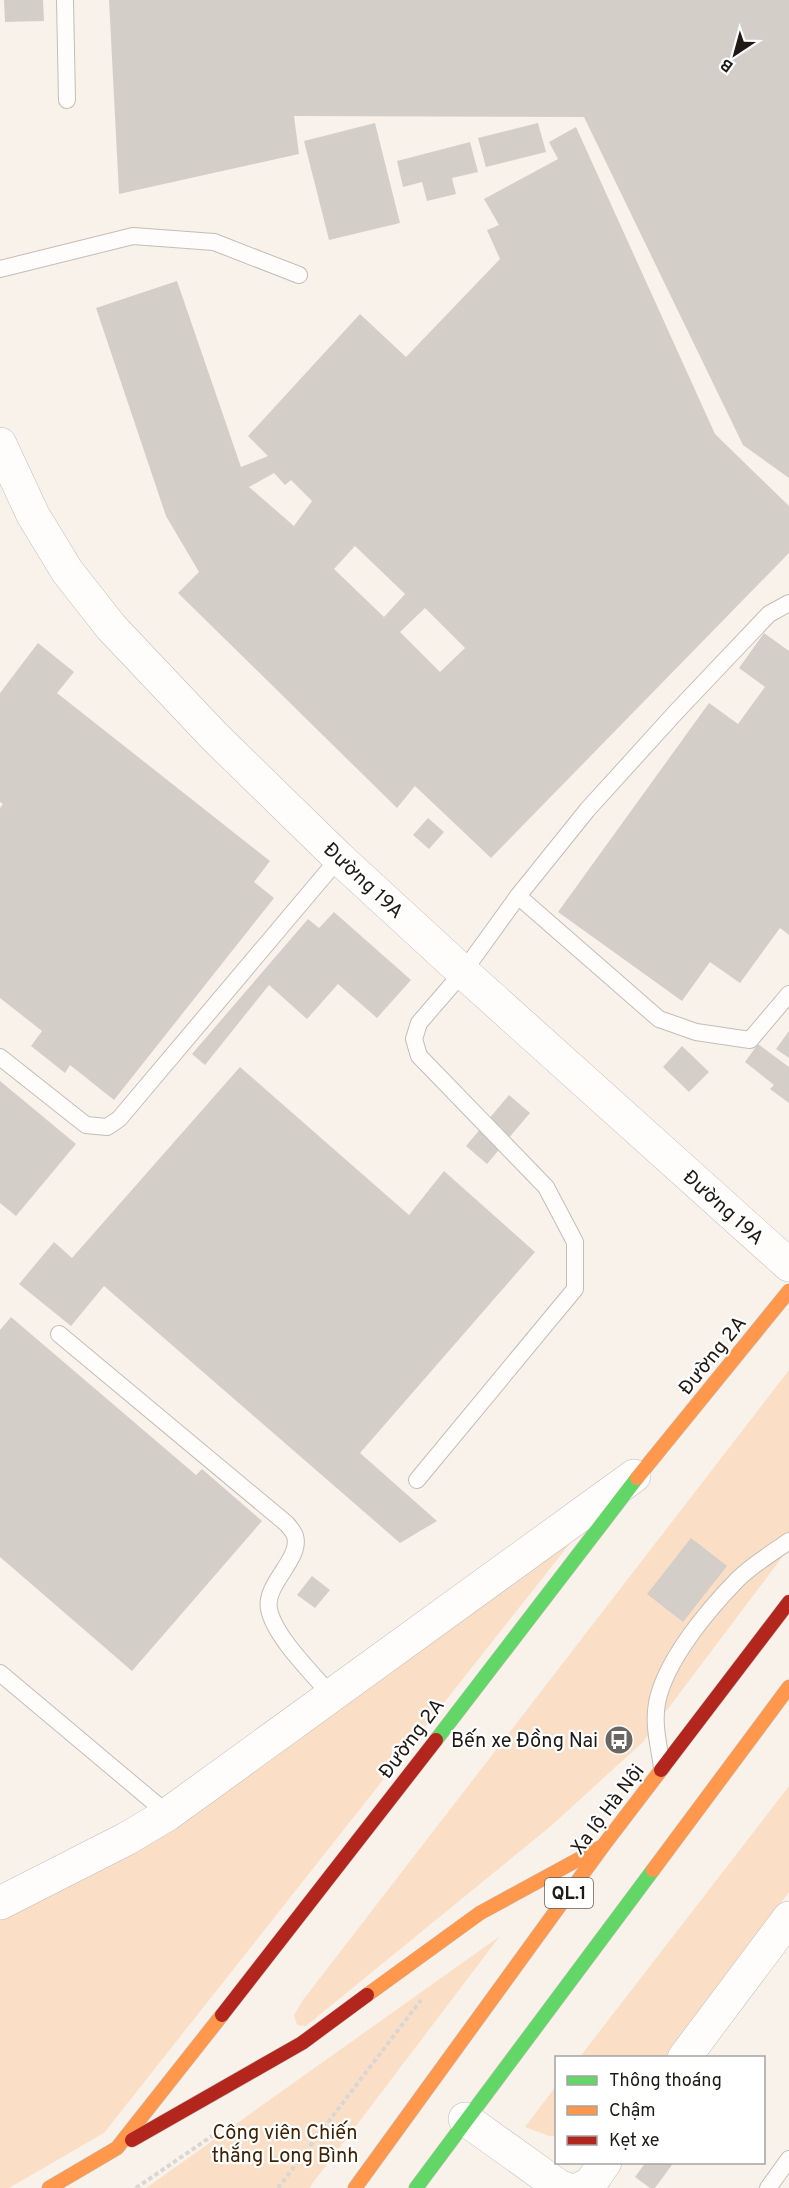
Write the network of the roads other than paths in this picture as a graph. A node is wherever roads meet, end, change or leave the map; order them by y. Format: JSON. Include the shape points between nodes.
{"nodes":[{"id":1,"x":65,"y":0,"type":"edge"},
{"id":2,"x":67,"y":100,"type":"dead end"},
{"id":3,"x":0,"y":269,"type":"edge"},
{"id":4,"x":299,"y":275,"type":"dead end"},
{"id":5,"x":0,"y":444,"type":"edge"},
{"id":6,"x":789,"y":603,"type":"edge"},
{"id":7,"x":339,"y":858,"type":"junction"},
{"id":8,"x":518,"y":896,"type":"junction"},
{"id":9,"x":463,"y":972,"type":"junction"},
{"id":10,"x":789,"y":994,"type":"edge"},
{"id":11,"x":0,"y":1057,"type":"edge"},
{"id":12,"x":789,"y":1265,"type":"edge"},
{"id":13,"x":789,"y":1291,"type":"edge"},
{"id":14,"x":59,"y":1334,"type":"dead end"},
{"id":15,"x":645,"y":1468,"type":"junction"},
{"id":16,"x":417,"y":1480,"type":"dead end"},
{"id":17,"x":789,"y":1541,"type":"edge"},
{"id":18,"x":789,"y":1602,"type":"edge"},
{"id":19,"x":0,"y":1673,"type":"edge"},
{"id":20,"x":789,"y":1687,"type":"edge"},
{"id":21,"x":331,"y":1695,"type":"junction"},
{"id":22,"x":662,"y":1768,"type":"junction"},
{"id":23,"x":168,"y":1814,"type":"junction"},
{"id":24,"x":603,"y":1846,"type":"junction"},
{"id":25,"x":0,"y":1903,"type":"edge"},
{"id":26,"x":789,"y":1918,"type":"edge"},
{"id":27,"x":686,"y":2056,"type":"edge"},
{"id":28,"x":465,"y":2119,"type":"junction"},
{"id":29,"x":117,"y":2148,"type":"junction"},
{"id":30,"x":789,"y":2159,"type":"edge"},
{"id":31,"x":587,"y":2182,"type":"edge"},
{"id":32,"x":49,"y":2188,"type":"edge"},
{"id":33,"x":355,"y":2188,"type":"edge"},
{"id":34,"x":416,"y":2188,"type":"edge"},
{"id":35,"x":768,"y":2188,"type":"edge"}],
"edges":[{"from":1,"to":2,"type":"lane"},
{"from":3,"to":4,"type":"lane","via":[[133,236],[214,242]]},
{"from":5,"to":7,"type":"street","name":"Đường 19A","via":[[33,515],[67,571],[111,627],[215,737]]},
{"from":6,"to":8,"type":"lane","via":[[769,614],[677,711]]},
{"from":7,"to":9,"type":"street","name":"Đường 19A"},
{"from":7,"to":11,"type":"lane","via":[[119,1119],[107,1127],[86,1125]]},
{"from":8,"to":9,"type":"lane"},
{"from":8,"to":10,"type":"lane","via":[[659,1019],[696,1032],[750,1040]]},
{"from":9,"to":12,"type":"street","name":"Đường 19A"},
{"from":9,"to":16,"type":"lane","via":[[419,1023],[414,1038],[419,1056],[546,1187],[575,1242],[575,1289]]},
{"from":13,"to":15,"type":"main road","name":"Đường 2A"},
{"from":14,"to":21,"type":"lane","via":[[288,1524],[295,1537],[294,1552],[272,1590],[268,1607],[276,1629]]},
{"from":15,"to":21,"type":"street"},
{"from":15,"to":29,"type":"main road","name":"Đường 2A","via":[[287,1934]]},
{"from":17,"to":22,"type":"lane","via":[[738,1579],[671,1666],[662,1686],[655,1724]]},
{"from":18,"to":22,"type":"main road","name":"Xa lộ Hà Nội","number":"QL.1"},
{"from":19,"to":23,"type":"lane"},
{"from":20,"to":28,"type":"main road","number":"QL.1"},
{"from":21,"to":23,"type":"street"},
{"from":22,"to":24,"type":"main road","name":"Xa lộ Hà Nội","number":"QL.1"},
{"from":23,"to":25,"type":"street"},
{"from":24,"to":29,"type":"main road","via":[[480,1913],[302,2043]]},
{"from":24,"to":33,"type":"main road","name":"Xa lộ Hà Nội","number":"QL.1"},
{"from":26,"to":27,"type":"street"},
{"from":28,"to":31,"type":"street","via":[[560,2187]]},
{"from":28,"to":34,"type":"main road","number":"QL.1"},
{"from":29,"to":32,"type":"main road","name":"Đường 2A"},
{"from":30,"to":35,"type":"lane"}]}
